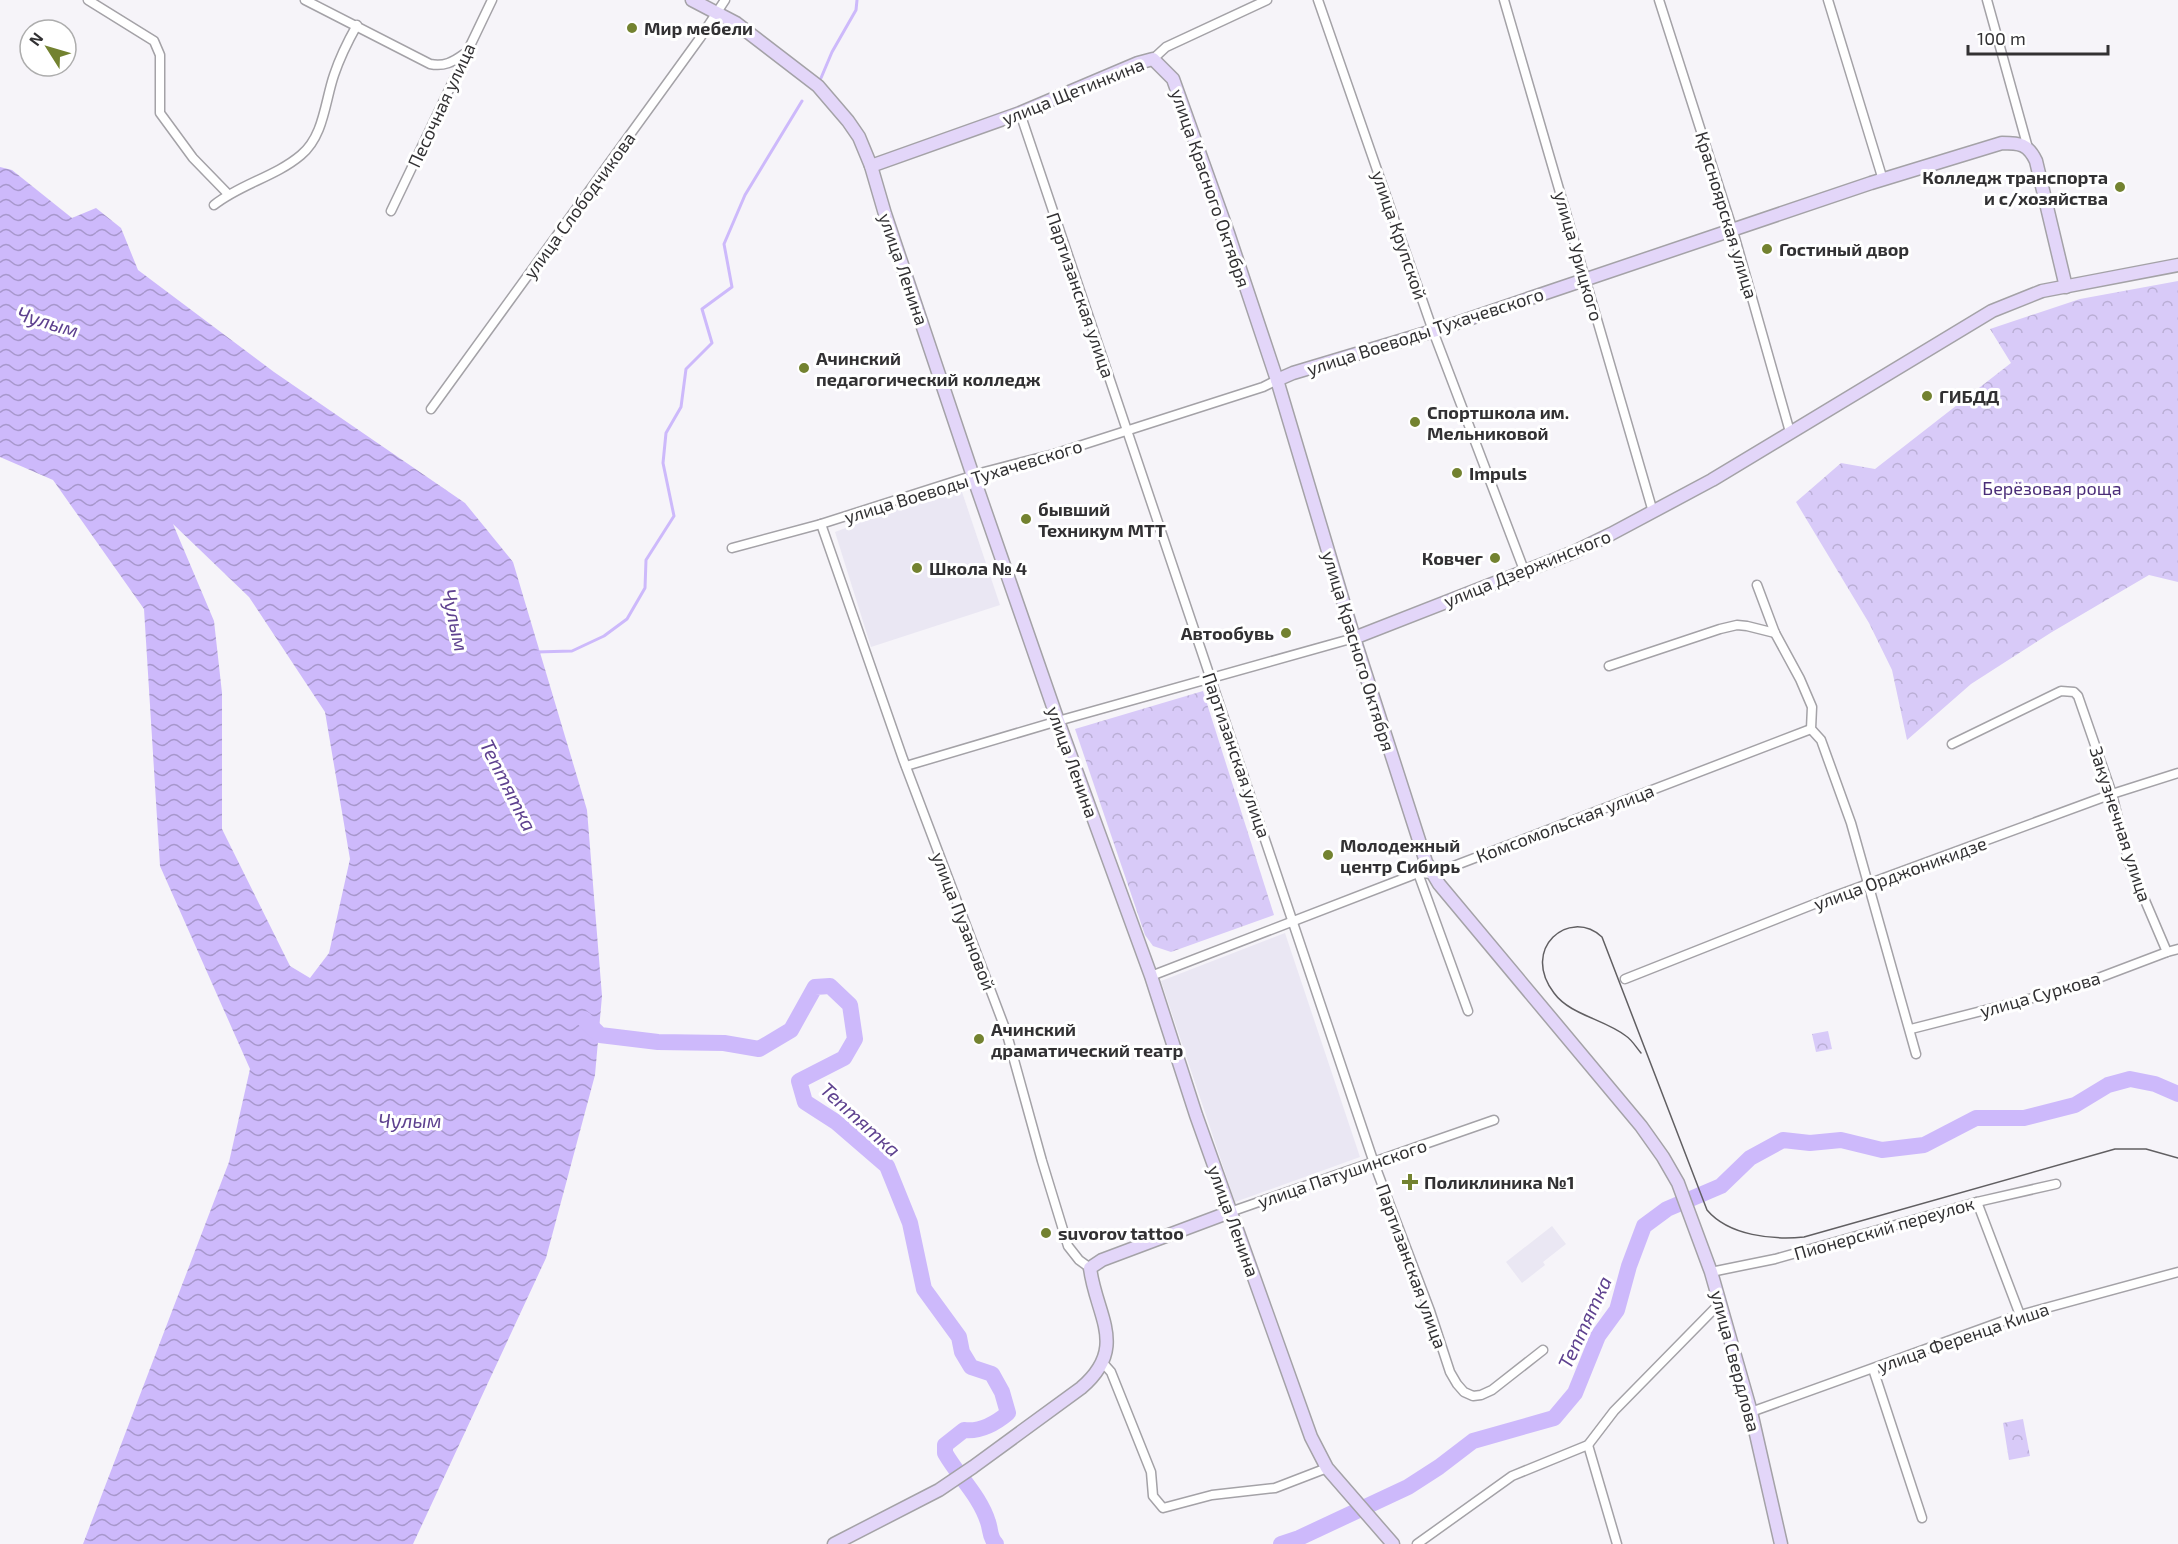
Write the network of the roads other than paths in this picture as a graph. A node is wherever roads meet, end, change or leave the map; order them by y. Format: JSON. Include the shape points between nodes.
{"nodes":[{"id":1,"x":88,"y":0,"type":"edge"},
{"id":2,"x":305,"y":0,"type":"edge"},
{"id":3,"x":492,"y":0,"type":"edge"},
{"id":4,"x":692,"y":0,"type":"edge"},
{"id":5,"x":725,"y":0,"type":"edge"},
{"id":6,"x":1267,"y":0,"type":"edge"},
{"id":7,"x":1318,"y":0,"type":"edge"},
{"id":8,"x":1504,"y":0,"type":"edge"},
{"id":9,"x":1659,"y":0,"type":"edge"},
{"id":10,"x":1828,"y":0,"type":"edge"},
{"id":11,"x":1987,"y":0,"type":"edge"},
{"id":12,"x":719,"y":12,"type":"junction"},
{"id":13,"x":357,"y":25,"type":"junction"},
{"id":14,"x":465,"y":54,"type":"junction"},
{"id":15,"x":1153,"y":59,"type":"junction"},
{"id":16,"x":1020,"y":113,"type":"junction"},
{"id":17,"x":2028,"y":148,"type":"junction"},
{"id":18,"x":871,"y":166,"type":"junction"},
{"id":19,"x":1883,"y":180,"type":"junction"},
{"id":20,"x":228,"y":194,"type":"junction"},
{"id":21,"x":214,"y":205,"type":"dead end"},
{"id":22,"x":391,"y":211,"type":"dead end"},
{"id":23,"x":1733,"y":231,"type":"junction"},
{"id":24,"x":2178,"y":265,"type":"edge"},
{"id":25,"x":1585,"y":279,"type":"junction"},
{"id":26,"x":2066,"y":288,"type":"junction"},
{"id":27,"x":1433,"y":331,"type":"junction"},
{"id":28,"x":1277,"y":380,"type":"junction"},
{"id":29,"x":431,"y":409,"type":"dead end"},
{"id":30,"x":1128,"y":432,"type":"junction"},
{"id":31,"x":1791,"y":432,"type":"junction"},
{"id":32,"x":973,"y":476,"type":"junction"},
{"id":33,"x":1653,"y":512,"type":"junction"},
{"id":34,"x":821,"y":524,"type":"junction"},
{"id":35,"x":732,"y":548,"type":"dead end"},
{"id":36,"x":1524,"y":570,"type":"junction"},
{"id":37,"x":1757,"y":585,"type":"dead end"},
{"id":38,"x":1775,"y":633,"type":"junction"},
{"id":39,"x":1354,"y":638,"type":"junction"},
{"id":40,"x":1608,"y":666,"type":"dead end"},
{"id":41,"x":1210,"y":678,"type":"junction"},
{"id":42,"x":1058,"y":721,"type":"junction"},
{"id":43,"x":1811,"y":729,"type":"junction"},
{"id":44,"x":1952,"y":744,"type":"dead end"},
{"id":45,"x":906,"y":766,"type":"junction"},
{"id":46,"x":2178,"y":773,"type":"edge"},
{"id":47,"x":2112,"y":794,"type":"junction"},
{"id":48,"x":1418,"y":873,"type":"junction"},
{"id":49,"x":1433,"y":874,"type":"junction"},
{"id":50,"x":1869,"y":885,"type":"junction"},
{"id":51,"x":1293,"y":920,"type":"junction"},
{"id":52,"x":2178,"y":950,"type":"edge"},
{"id":53,"x":2167,"y":952,"type":"junction"},
{"id":54,"x":1151,"y":976,"type":"junction"},
{"id":55,"x":1625,"y":979,"type":"dead end"},
{"id":56,"x":1468,"y":1011,"type":"dead end"},
{"id":57,"x":1911,"y":1029,"type":"junction"},
{"id":58,"x":1916,"y":1054,"type":"dead end"},
{"id":59,"x":1494,"y":1120,"type":"dead end"},
{"id":60,"x":1374,"y":1163,"type":"junction"},
{"id":61,"x":1677,"y":1183,"type":"joint"},
{"id":62,"x":2056,"y":1184,"type":"dead end"},
{"id":63,"x":1977,"y":1202,"type":"junction"},
{"id":64,"x":1230,"y":1212,"type":"junction"},
{"id":65,"x":1090,"y":1268,"type":"junction"},
{"id":66,"x":1711,"y":1272,"type":"junction"},
{"id":67,"x":2178,"y":1272,"type":"edge"},
{"id":68,"x":1720,"y":1302,"type":"junction"},
{"id":69,"x":2020,"y":1315,"type":"junction"},
{"id":70,"x":1543,"y":1350,"type":"dead end"},
{"id":71,"x":1103,"y":1363,"type":"junction"},
{"id":72,"x":1872,"y":1369,"type":"junction"},
{"id":73,"x":1751,"y":1412,"type":"junction"},
{"id":74,"x":1588,"y":1445,"type":"junction"},
{"id":75,"x":1328,"y":1468,"type":"junction"},
{"id":76,"x":1922,"y":1518,"type":"dead end"},
{"id":77,"x":834,"y":1544,"type":"edge"},
{"id":78,"x":1393,"y":1544,"type":"edge"},
{"id":79,"x":1417,"y":1544,"type":"edge"},
{"id":80,"x":1617,"y":1544,"type":"edge"},
{"id":81,"x":1781,"y":1544,"type":"edge"}],
"edges":[{"from":1,"to":20,"type":"street","via":[[154,41],[160,56],[160,113]]},
{"from":2,"to":13,"type":"street"},
{"from":3,"to":14,"type":"street","name":"Песочная улица"},
{"from":4,"to":12,"type":"main road","name":"улица Ленина"},
{"from":5,"to":12,"type":"street","name":"улица Слободчикова"},
{"from":6,"to":15,"type":"street","name":"улица Щетинкина","via":[[1166,47]]},
{"from":7,"to":27,"type":"street","name":"улица Крупской"},
{"from":8,"to":25,"type":"street","name":"улица Урицкого"},
{"from":9,"to":23,"type":"street","name":"Красноярская улица"},
{"from":10,"to":19,"type":"street"},
{"from":11,"to":17,"type":"street"},
{"from":12,"to":18,"type":"main road","name":"улица Ленина","via":[[818,86],[859,137]]},
{"from":12,"to":29,"type":"street","name":"улица Слободчикова"},
{"from":13,"to":14,"type":"street","via":[[430,64],[450,63]]},
{"from":13,"to":20,"type":"street","via":[[341,54],[319,126],[308,148],[280,171]]},
{"from":14,"to":22,"type":"street","name":"Песочная улица"},
{"from":15,"to":16,"type":"main road","name":"улица Щетинкина"},
{"from":15,"to":28,"type":"main road","name":"улица Красного Октября","via":[[1173,79]]},
{"from":16,"to":18,"type":"main road","name":"улица Щетинкина"},
{"from":16,"to":30,"type":"street","name":"Партизанская улица"},
{"from":17,"to":19,"type":"main road","name":"улица Воеводы Тухачевского","via":[[2021,143],[2002,143]]},
{"from":17,"to":26,"type":"main road","via":[[2039,171]]},
{"from":18,"to":32,"type":"main road","name":"улица Ленина"},
{"from":19,"to":23,"type":"main road","name":"улица Воеводы Тухачевского"},
{"from":20,"to":21,"type":"street"},
{"from":23,"to":25,"type":"main road","name":"улица Воеводы Тухачевского"},
{"from":23,"to":31,"type":"street","name":"Красноярская улица"},
{"from":24,"to":26,"type":"main road","name":"улица Дзержинского"},
{"from":25,"to":27,"type":"main road","name":"улица Воеводы Тухачевского"},
{"from":25,"to":33,"type":"street","name":"улица Урицкого"},
{"from":26,"to":31,"type":"main road","name":"улица Дзержинского","via":[[2042,291],[1992,311]]},
{"from":27,"to":28,"type":"main road","name":"улица Воеводы Тухачевского"},
{"from":27,"to":36,"type":"street","name":"улица Крупской"},
{"from":28,"to":30,"type":"street","name":"улица Воеводы Тухачевского"},
{"from":28,"to":39,"type":"main road","name":"улица Красного Октября"},
{"from":30,"to":32,"type":"street","name":"улица Воеводы Тухачевского"},
{"from":30,"to":41,"type":"street","name":"Партизанская улица"},
{"from":31,"to":33,"type":"main road","name":"улица Дзержинского"},
{"from":32,"to":34,"type":"street","name":"улица Воеводы Тухачевского"},
{"from":32,"to":42,"type":"main road","name":"улица Ленина"},
{"from":33,"to":36,"type":"main road","name":"улица Дзержинского","via":[[1574,552]]},
{"from":34,"to":35,"type":"street","name":"улица Воеводы Тухачевского"},
{"from":34,"to":45,"type":"street","name":"улица Пузановой"},
{"from":36,"to":39,"type":"main road","name":"улица Дзержинского"},
{"from":37,"to":38,"type":"street"},
{"from":38,"to":40,"type":"street","via":[[1747,626],[1728,627]]},
{"from":38,"to":43,"type":"street","via":[[1812,707]]},
{"from":39,"to":41,"type":"street","name":"улица Дзержинского"},
{"from":39,"to":49,"type":"main road","name":"улица Красного Октября"},
{"from":41,"to":42,"type":"street","name":"улица Дзержинского"},
{"from":41,"to":51,"type":"street","name":"Партизанская улица"},
{"from":42,"to":45,"type":"street","name":"улица Дзержинского"},
{"from":42,"to":54,"type":"main road","name":"улица Ленина"},
{"from":43,"to":49,"type":"street","name":"Комсомольская улица"},
{"from":43,"to":50,"type":"street","via":[[1821,740]]},
{"from":44,"to":47,"type":"street","name":"Закузнечная улица","via":[[2061,691],[2074,692]]},
{"from":45,"to":65,"type":"street","name":"улица Пузановой","via":[[1006,1031],[1068,1246]]},
{"from":46,"to":47,"type":"street","name":"улица Орджоникидзе"},
{"from":47,"to":50,"type":"street","name":"улица Орджоникидзе"},
{"from":47,"to":53,"type":"street","name":"Закузнечная улица","via":[[2130,862]]},
{"from":48,"to":49,"type":"street","name":"Комсомольская улица"},
{"from":48,"to":51,"type":"street","name":"Комсомольская улица"},
{"from":48,"to":56,"type":"street"},
{"from":49,"to":61,"type":"main road","name":"улица Красного Октября","via":[[1641,1126]]},
{"from":50,"to":55,"type":"street","name":"улица Орджоникидзе"},
{"from":50,"to":57,"type":"street"},
{"from":51,"to":54,"type":"street","name":"Комсомольская улица"},
{"from":51,"to":60,"type":"street","name":"Партизанская улица"},
{"from":52,"to":53,"type":"street","name":"улица Суркова"},
{"from":53,"to":57,"type":"street","name":"улица Суркова","via":[[2072,988]]},
{"from":54,"to":64,"type":"main road","name":"улица Ленина"},
{"from":57,"to":58,"type":"street"},
{"from":59,"to":60,"type":"street","name":"улица Патушинского"},
{"from":60,"to":64,"type":"street","name":"улица Патушинского"},
{"from":60,"to":70,"type":"street","name":"Партизанская улица","via":[[1450,1372],[1464,1392],[1473,1396],[1492,1390]]},
{"from":61,"to":66,"type":"main road","name":"улица Свердлова"},
{"from":62,"to":63,"type":"street","name":"Пионерский переулок"},
{"from":63,"to":66,"type":"street","name":"Пионерский переулок","via":[[1786,1256]]},
{"from":63,"to":69,"type":"street"},
{"from":64,"to":65,"type":"main road","name":"улица Патушинского"},
{"from":64,"to":75,"type":"main road","name":"улица Ленина","via":[[1311,1437]]},
{"from":65,"to":71,"type":"main road","via":[[1106,1329]]},
{"from":66,"to":68,"type":"main road","name":"улица Свердлова"},
{"from":67,"to":69,"type":"street","name":"улица Ференца Киша"},
{"from":68,"to":73,"type":"main road","name":"улица Свердлова"},
{"from":68,"to":74,"type":"street","via":[[1614,1411]]},
{"from":69,"to":72,"type":"street","name":"улица Ференца Киша"},
{"from":71,"to":75,"type":"street","via":[[1111,1372],[1151,1472],[1154,1496],[1163,1508],[1212,1495],[1275,1488]]},
{"from":71,"to":77,"type":"main road","via":[[1081,1388],[939,1490]]},
{"from":72,"to":73,"type":"street","name":"улица Ференца Киша"},
{"from":72,"to":76,"type":"street"},
{"from":73,"to":81,"type":"main road","name":"улица Свердлова"},
{"from":74,"to":79,"type":"street","via":[[1512,1476]]},
{"from":74,"to":80,"type":"street"},
{"from":75,"to":78,"type":"main road","name":"улица Ленина"}]}
